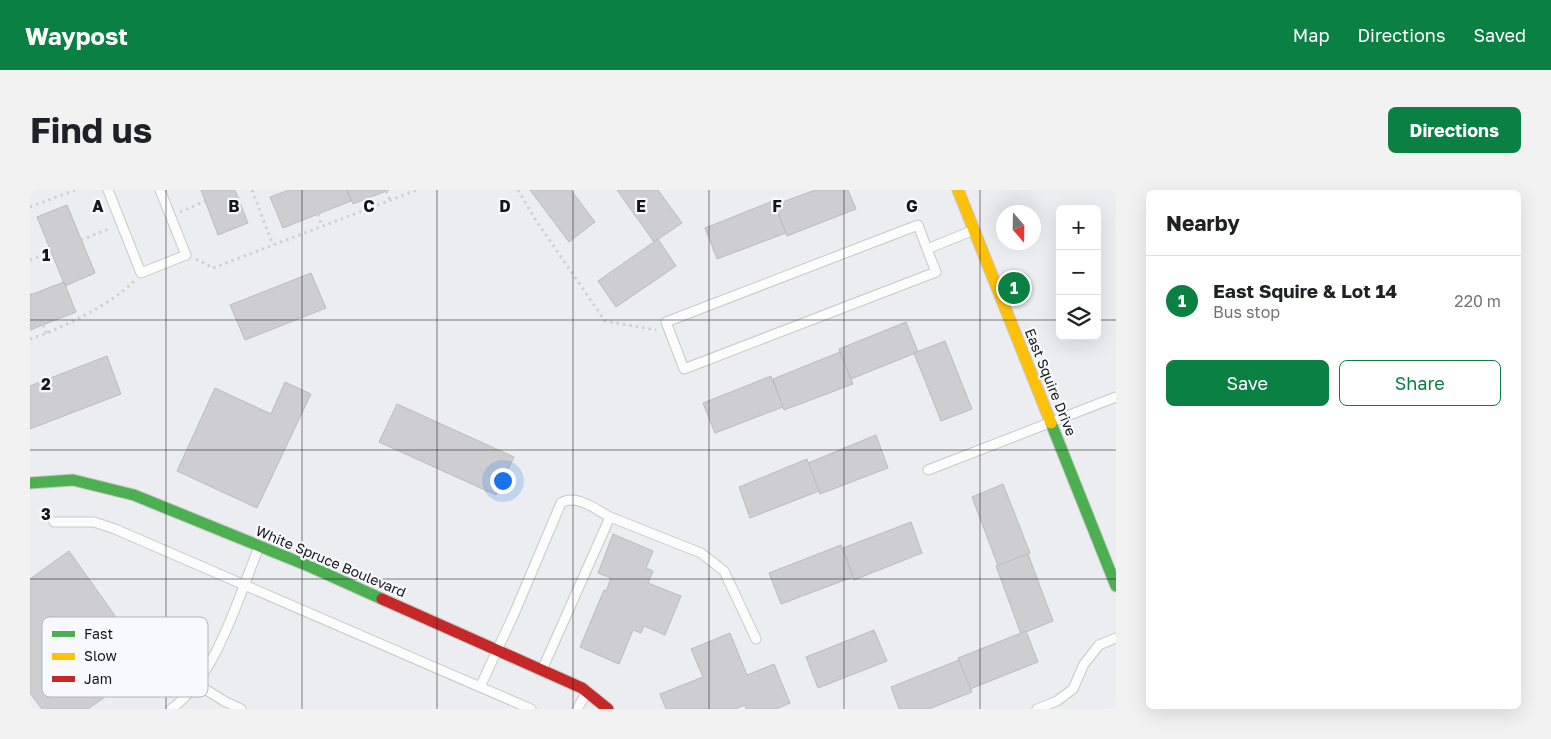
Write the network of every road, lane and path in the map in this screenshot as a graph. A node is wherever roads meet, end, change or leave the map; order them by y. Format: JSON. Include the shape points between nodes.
{"nodes":[{"id":1,"x":75,"y":190,"type":"edge"},
{"id":2,"x":108,"y":190,"type":"edge"},
{"id":3,"x":160,"y":190,"type":"edge"},
{"id":4,"x":252,"y":190,"type":"edge"},
{"id":5,"x":417,"y":190,"type":"edge"},
{"id":6,"x":518,"y":190,"type":"edge"},
{"id":7,"x":958,"y":190,"type":"edge"},
{"id":8,"x":386,"y":191,"type":"edge"},
{"id":9,"x":390,"y":200,"type":"junction"},
{"id":10,"x":205,"y":201,"type":"dead end"},
{"id":11,"x":30,"y":207,"type":"edge"},
{"id":12,"x":318,"y":214,"type":"dead end"},
{"id":13,"x":171,"y":216,"type":"junction"},
{"id":14,"x":121,"y":224,"type":"junction"},
{"id":15,"x":322,"y":226,"type":"junction"},
{"id":16,"x":974,"y":230,"type":"junction"},
{"id":17,"x":81,"y":240,"type":"dead end"},
{"id":18,"x":273,"y":245,"type":"junction"},
{"id":19,"x":927,"y":249,"type":"junction"},
{"id":20,"x":52,"y":252,"type":"dead end"},
{"id":21,"x":186,"y":254,"type":"junction"},
{"id":22,"x":30,"y":260,"type":"edge"},
{"id":23,"x":141,"y":273,"type":"junction"},
{"id":24,"x":43,"y":325,"type":"dead end"},
{"id":25,"x":661,"y":331,"type":"dead end"},
{"id":26,"x":47,"y":334,"type":"junction"},
{"id":27,"x":30,"y":339,"type":"edge"},
{"id":28,"x":1116,"y":398,"type":"edge"},
{"id":29,"x":1051,"y":422,"type":"junction"},
{"id":30,"x":928,"y":470,"type":"dead end"},
{"id":31,"x":30,"y":483,"type":"edge"},
{"id":32,"x":610,"y":517,"type":"junction"},
{"id":33,"x":54,"y":522,"type":"dead end"},
{"id":34,"x":259,"y":546,"type":"junction"},
{"id":35,"x":243,"y":585,"type":"junction"},
{"id":36,"x":1116,"y":586,"type":"edge"},
{"id":37,"x":1116,"y":638,"type":"edge"},
{"id":38,"x":756,"y":639,"type":"dead end"},
{"id":39,"x":496,"y":650,"type":"junction"},
{"id":40,"x":208,"y":669,"type":"edge"},
{"id":41,"x":542,"y":670,"type":"junction"},
{"id":42,"x":480,"y":687,"type":"junction"},
{"id":43,"x":208,"y":691,"type":"edge"},
{"id":44,"x":586,"y":692,"type":"junction"},
{"id":45,"x":186,"y":697,"type":"edge"},
{"id":46,"x":171,"y":709,"type":"edge"},
{"id":47,"x":241,"y":709,"type":"edge"},
{"id":48,"x":531,"y":709,"type":"edge"},
{"id":49,"x":577,"y":709,"type":"edge"},
{"id":50,"x":608,"y":709,"type":"edge"},
{"id":51,"x":1037,"y":709,"type":"edge"}],
"edges":[{"from":1,"to":11,"type":"path"},
{"from":2,"to":14,"type":"lane"},
{"from":3,"to":13,"type":"lane"},
{"from":4,"to":18,"type":"path"},
{"from":5,"to":9,"type":"path"},
{"from":6,"to":25,"type":"path","via":[[604,321]]},
{"from":7,"to":16,"type":"street","name":"East Squire Drive"},
{"from":8,"to":9,"type":"path"},
{"from":9,"to":15,"type":"path"},
{"from":10,"to":13,"type":"path"},
{"from":12,"to":15,"type":"path"},
{"from":13,"to":21,"type":"lane"},
{"from":14,"to":17,"type":"path"},
{"from":14,"to":23,"type":"lane"},
{"from":15,"to":18,"type":"path"},
{"from":16,"to":19,"type":"lane"},
{"from":16,"to":29,"type":"street","name":"East Squire Drive"},
{"from":18,"to":21,"type":"path","via":[[213,268]]},
{"from":19,"to":19,"type":"lane","via":[[918,225],[666,322],[684,369],[936,272]]},
{"from":20,"to":22,"type":"path"},
{"from":21,"to":23,"type":"lane"},
{"from":23,"to":26,"type":"path","via":[[121,294]]},
{"from":24,"to":26,"type":"path"},
{"from":26,"to":27,"type":"path"},
{"from":28,"to":29,"type":"lane"},
{"from":29,"to":30,"type":"lane"},
{"from":29,"to":36,"type":"street","name":"East Squire Drive"},
{"from":31,"to":34,"type":"street","name":"White Spruce Boulevard","via":[[73,480],[99,484]]},
{"from":32,"to":38,"type":"lane","via":[[701,553],[724,571]]},
{"from":32,"to":39,"type":"lane","via":[[574,500],[561,503]]},
{"from":32,"to":41,"type":"lane"},
{"from":33,"to":35,"type":"lane","via":[[94,522]]},
{"from":34,"to":35,"type":"lane"},
{"from":34,"to":39,"type":"street","name":"White Spruce Boulevard"},
{"from":35,"to":40,"type":"lane"},
{"from":35,"to":42,"type":"lane"},
{"from":37,"to":51,"type":"lane","via":[[1099,644],[1084,664],[1073,689],[1057,701]]},
{"from":39,"to":41,"type":"street","name":"White Spruce Boulevard"},
{"from":39,"to":42,"type":"lane"},
{"from":41,"to":44,"type":"street","name":"White Spruce Boulevard"},
{"from":42,"to":48,"type":"lane"},
{"from":43,"to":47,"type":"lane"},
{"from":44,"to":49,"type":"lane"},
{"from":44,"to":50,"type":"street","name":"White Spruce Boulevard"},
{"from":45,"to":46,"type":"lane"}]}
